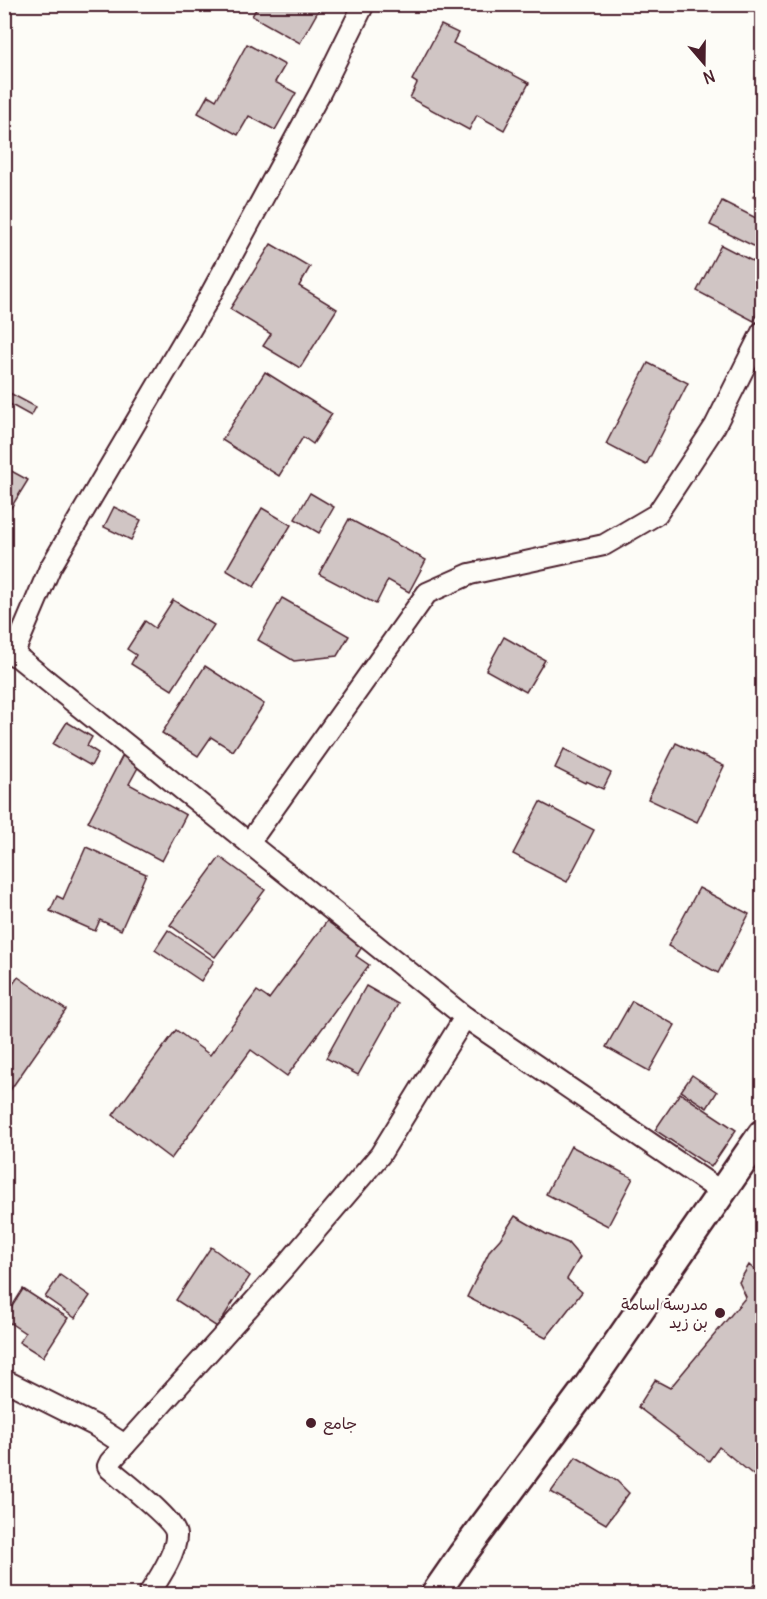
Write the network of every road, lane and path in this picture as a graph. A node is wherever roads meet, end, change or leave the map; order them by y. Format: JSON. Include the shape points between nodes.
{"nodes":[{"id":1,"x":364,"y":4,"type":"edge"},
{"id":2,"x":762,"y":332,"type":"edge"},
{"id":3,"x":9,"y":650,"type":"edge"},
{"id":4,"x":249,"y":843,"type":"junction"},
{"id":5,"x":465,"y":1017,"type":"junction"},
{"id":6,"x":761,"y":1140,"type":"edge"},
{"id":7,"x":723,"y":1193,"type":"junction"},
{"id":8,"x":4,"y":1380,"type":"edge"},
{"id":9,"x":125,"y":1445,"type":"junction"},
{"id":10,"x":149,"y":1594,"type":"edge"},
{"id":11,"x":435,"y":1594,"type":"edge"}],
"edges":[{"from":1,"to":3,"type":"street","via":[[206,303],[50,568]]},
{"from":2,"to":4,"type":"street","via":[[715,426],[657,514],[604,545],[470,574],[428,593]]},
{"from":3,"to":4,"type":"street"},
{"from":4,"to":5,"type":"street"},
{"from":5,"to":7,"type":"street"},
{"from":5,"to":9,"type":"street","via":[[380,1155]]},
{"from":6,"to":7,"type":"street"},
{"from":7,"to":11,"type":"street"},
{"from":8,"to":9,"type":"street"},
{"from":9,"to":10,"type":"street","via":[[108,1466],[169,1521],[176,1533],[174,1548]]}]}
